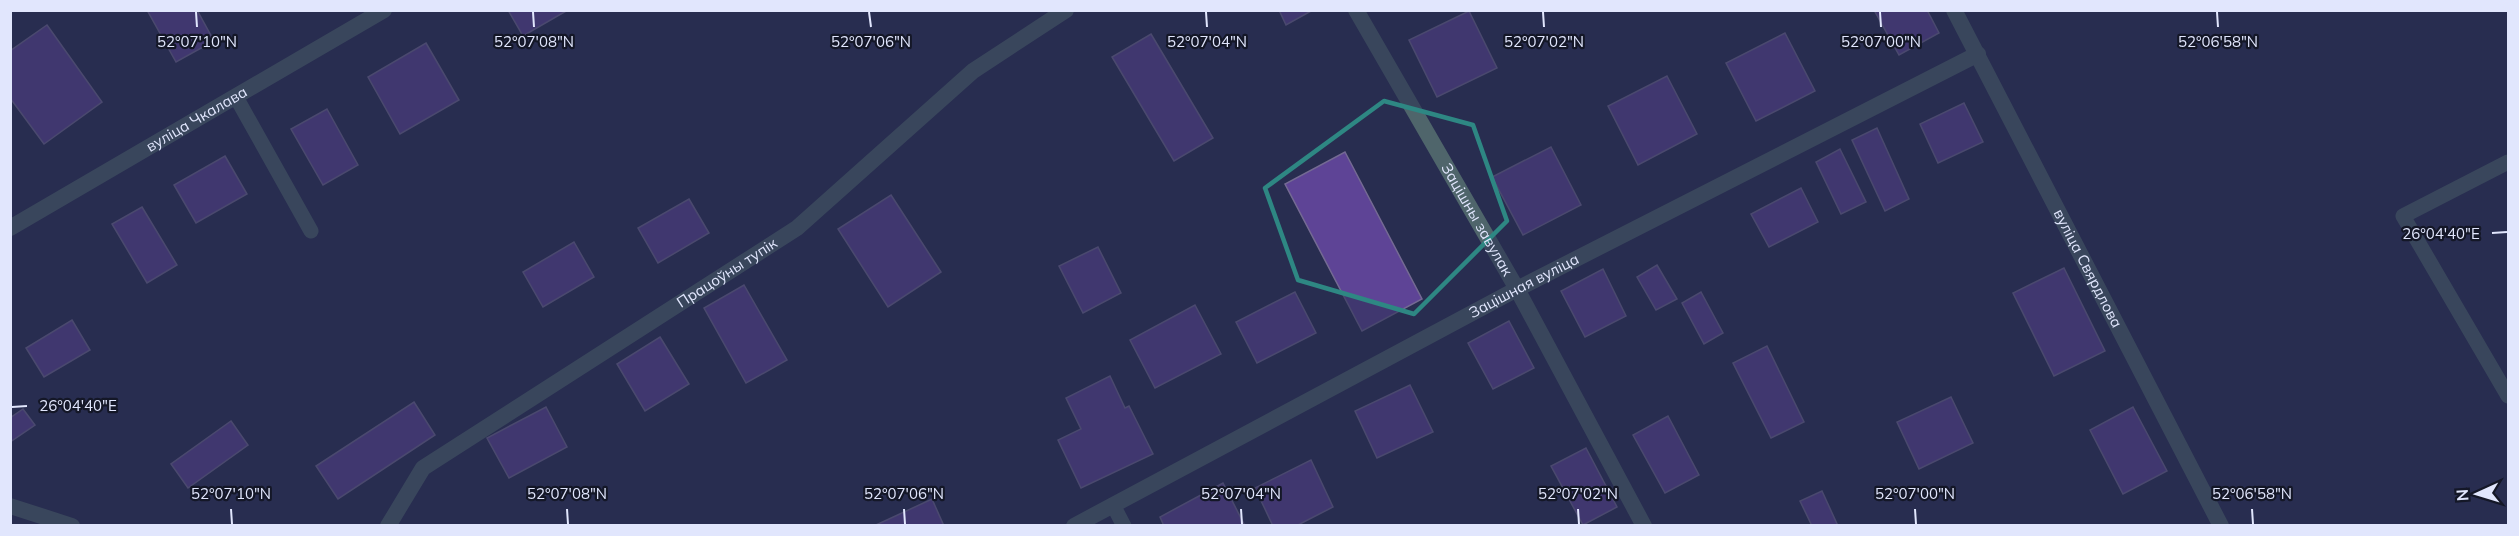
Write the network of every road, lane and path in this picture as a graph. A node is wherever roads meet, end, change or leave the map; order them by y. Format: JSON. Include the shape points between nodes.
{"nodes":[{"id":1,"x":384,"y":10,"type":"edge"},
{"id":2,"x":1066,"y":10,"type":"edge"},
{"id":3,"x":1356,"y":10,"type":"edge"},
{"id":4,"x":1954,"y":10,"type":"edge"},
{"id":5,"x":1978,"y":54,"type":"junction"},
{"id":6,"x":236,"y":97,"type":"junction"},
{"id":7,"x":2508,"y":162,"type":"edge"},
{"id":8,"x":10,"y":228,"type":"edge"},
{"id":9,"x":311,"y":231,"type":"dead end"},
{"id":10,"x":1517,"y":289,"type":"junction"},
{"id":11,"x":2508,"y":396,"type":"edge"},
{"id":12,"x":1113,"y":505,"type":"junction"},
{"id":13,"x":10,"y":506,"type":"edge"},
{"id":14,"x":72,"y":525,"type":"edge"},
{"id":15,"x":388,"y":525,"type":"edge"},
{"id":16,"x":1074,"y":525,"type":"edge"},
{"id":17,"x":1124,"y":525,"type":"edge"},
{"id":18,"x":1644,"y":525,"type":"edge"},
{"id":19,"x":2221,"y":525,"type":"edge"}],
"edges":[{"from":1,"to":6,"type":"street","name":"вуліца Чкалава"},
{"from":2,"to":15,"type":"street","name":"Працоўны тупік","via":[[973,71],[798,228],[423,468]]},
{"from":3,"to":10,"type":"street","name":"Зацішны завулак"},
{"from":4,"to":5,"type":"street","name":"вуліца Свярдлова"},
{"from":5,"to":10,"type":"street","name":"Зацішная вуліца"},
{"from":5,"to":19,"type":"street","name":"вуліца Свярдлова"},
{"from":6,"to":8,"type":"street","name":"вуліца Чкалава"},
{"from":6,"to":9,"type":"lane"},
{"from":7,"to":11,"type":"lane","via":[[2403,216]]},
{"from":10,"to":12,"type":"street","name":"Зацішная вуліца"},
{"from":10,"to":18,"type":"street","name":"Зацішны завулак"},
{"from":12,"to":16,"type":"street","name":"Зацішная вуліца"},
{"from":12,"to":17,"type":"lane"},
{"from":13,"to":14,"type":"street"}]}
